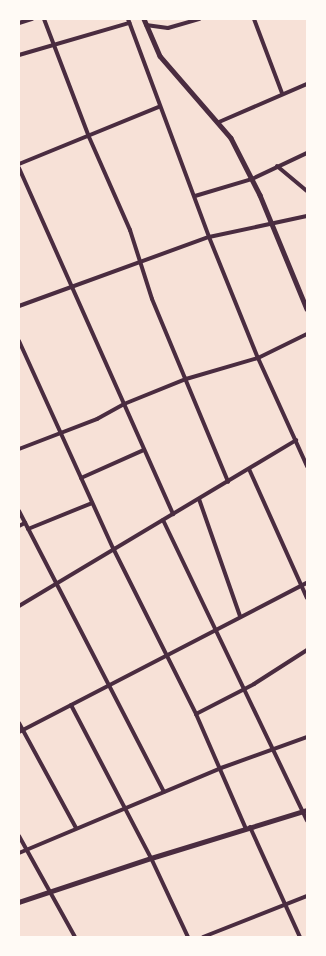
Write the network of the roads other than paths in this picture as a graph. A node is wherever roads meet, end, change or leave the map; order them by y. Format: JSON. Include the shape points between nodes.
{"nodes":[{"id":1,"x":32,"y":19,"type":"edge"},
{"id":2,"x":44,"y":19,"type":"edge"},
{"id":3,"x":144,"y":19,"type":"edge"},
{"id":4,"x":200,"y":19,"type":"edge"},
{"id":5,"x":254,"y":19,"type":"edge"},
{"id":6,"x":128,"y":21,"type":"edge"},
{"id":7,"x":19,"y":23,"type":"edge"},
{"id":8,"x":146,"y":25,"type":"junction"},
{"id":9,"x":52,"y":45,"type":"junction"},
{"id":10,"x":19,"y":56,"type":"edge"},
{"id":11,"x":307,"y":84,"type":"edge"},
{"id":12,"x":282,"y":94,"type":"junction"},
{"id":13,"x":159,"y":107,"type":"junction"},
{"id":14,"x":219,"y":122,"type":"junction"},
{"id":15,"x":90,"y":137,"type":"junction"},
{"id":16,"x":307,"y":153,"type":"edge"},
{"id":17,"x":19,"y":164,"type":"edge"},
{"id":18,"x":277,"y":166,"type":"junction"},
{"id":19,"x":19,"y":168,"type":"edge"},
{"id":20,"x":252,"y":179,"type":"junction"},
{"id":21,"x":307,"y":192,"type":"edge"},
{"id":22,"x":195,"y":196,"type":"junction"},
{"id":23,"x":307,"y":216,"type":"edge"},
{"id":24,"x":272,"y":224,"type":"junction"},
{"id":25,"x":209,"y":237,"type":"junction"},
{"id":26,"x":139,"y":261,"type":"junction"},
{"id":27,"x":73,"y":286,"type":"junction"},
{"id":28,"x":19,"y":306,"type":"edge"},
{"id":29,"x":307,"y":309,"type":"edge"},
{"id":30,"x":307,"y":334,"type":"edge"},
{"id":31,"x":19,"y":341,"type":"edge"},
{"id":32,"x":258,"y":358,"type":"junction"},
{"id":33,"x":186,"y":379,"type":"junction"},
{"id":34,"x":124,"y":404,"type":"junction"},
{"id":35,"x":60,"y":432,"type":"junction"},
{"id":36,"x":296,"y":440,"type":"junction"},
{"id":37,"x":19,"y":449,"type":"edge"},
{"id":38,"x":144,"y":450,"type":"junction"},
{"id":39,"x":307,"y":466,"type":"edge"},
{"id":40,"x":249,"y":469,"type":"junction"},
{"id":41,"x":81,"y":478,"type":"junction"},
{"id":42,"x":228,"y":482,"type":"junction"},
{"id":43,"x":199,"y":499,"type":"junction"},
{"id":44,"x":92,"y":503,"type":"junction"},
{"id":45,"x":19,"y":511,"type":"edge"},
{"id":46,"x":173,"y":514,"type":"junction"},
{"id":47,"x":163,"y":520,"type":"junction"},
{"id":48,"x":25,"y":523,"type":"junction"},
{"id":49,"x":19,"y":526,"type":"edge"},
{"id":50,"x":28,"y":529,"type":"junction"},
{"id":51,"x":113,"y":548,"type":"junction"},
{"id":52,"x":56,"y":583,"type":"junction"},
{"id":53,"x":307,"y":583,"type":"edge"},
{"id":54,"x":302,"y":585,"type":"junction"},
{"id":55,"x":307,"y":598,"type":"edge"},
{"id":56,"x":19,"y":606,"type":"edge"},
{"id":57,"x":240,"y":616,"type":"junction"},
{"id":58,"x":214,"y":630,"type":"junction"},
{"id":59,"x":307,"y":650,"type":"edge"},
{"id":60,"x":168,"y":655,"type":"junction"},
{"id":61,"x":108,"y":685,"type":"junction"},
{"id":62,"x":244,"y":690,"type":"junction"},
{"id":63,"x":71,"y":705,"type":"junction"},
{"id":64,"x":196,"y":714,"type":"junction"},
{"id":65,"x":19,"y":723,"type":"edge"},
{"id":66,"x":21,"y":731,"type":"edge"},
{"id":67,"x":307,"y":737,"type":"edge"},
{"id":68,"x":273,"y":749,"type":"junction"},
{"id":69,"x":221,"y":768,"type":"junction"},
{"id":70,"x":164,"y":792,"type":"junction"},
{"id":71,"x":123,"y":809,"type":"junction"},
{"id":72,"x":305,"y":810,"type":"edge"},
{"id":73,"x":307,"y":820,"type":"edge"},
{"id":74,"x":76,"y":828,"type":"junction"},
{"id":75,"x":248,"y":828,"type":"junction"},
{"id":76,"x":19,"y":836,"type":"edge"},
{"id":77,"x":26,"y":849,"type":"junction"},
{"id":78,"x":19,"y":853,"type":"edge"},
{"id":79,"x":151,"y":858,"type":"junction"},
{"id":80,"x":51,"y":892,"type":"junction"},
{"id":81,"x":307,"y":896,"type":"edge"},
{"id":82,"x":19,"y":902,"type":"edge"},
{"id":83,"x":285,"y":904,"type":"junction"},
{"id":84,"x":74,"y":937,"type":"edge"},
{"id":85,"x":188,"y":937,"type":"edge"},
{"id":86,"x":203,"y":937,"type":"edge"},
{"id":87,"x":300,"y":937,"type":"edge"}],
"edges":[{"from":1,"to":7,"type":"street"},
{"from":2,"to":9,"type":"street"},
{"from":3,"to":8,"type":"street"},
{"from":4,"to":8,"type":"street","via":[[168,28]]},
{"from":5,"to":12,"type":"street"},
{"from":6,"to":9,"type":"street"},
{"from":6,"to":13,"type":"street"},
{"from":8,"to":14,"type":"street","via":[[160,56]]},
{"from":9,"to":10,"type":"street"},
{"from":9,"to":15,"type":"street"},
{"from":11,"to":12,"type":"street"},
{"from":12,"to":14,"type":"street"},
{"from":13,"to":15,"type":"street"},
{"from":13,"to":22,"type":"street"},
{"from":14,"to":20,"type":"street","via":[[231,138]]},
{"from":15,"to":17,"type":"street"},
{"from":15,"to":26,"type":"street","via":[[130,230]]},
{"from":16,"to":18,"type":"street"},
{"from":18,"to":20,"type":"street"},
{"from":18,"to":21,"type":"street"},
{"from":19,"to":27,"type":"street"},
{"from":20,"to":22,"type":"street"},
{"from":20,"to":24,"type":"street"},
{"from":22,"to":25,"type":"street"},
{"from":23,"to":24,"type":"street"},
{"from":24,"to":25,"type":"street"},
{"from":24,"to":29,"type":"street"},
{"from":25,"to":26,"type":"street"},
{"from":25,"to":32,"type":"street"},
{"from":26,"to":27,"type":"street"},
{"from":26,"to":33,"type":"street"},
{"from":27,"to":28,"type":"street"},
{"from":27,"to":34,"type":"street"},
{"from":30,"to":32,"type":"street"},
{"from":31,"to":35,"type":"street"},
{"from":32,"to":33,"type":"street"},
{"from":32,"to":36,"type":"street"},
{"from":33,"to":34,"type":"street"},
{"from":33,"to":42,"type":"street"},
{"from":34,"to":35,"type":"street","via":[[97,419]]},
{"from":34,"to":38,"type":"street"},
{"from":35,"to":37,"type":"street"},
{"from":35,"to":41,"type":"street"},
{"from":36,"to":39,"type":"street"},
{"from":36,"to":40,"type":"street"},
{"from":38,"to":41,"type":"street"},
{"from":38,"to":46,"type":"street"},
{"from":40,"to":42,"type":"street"},
{"from":40,"to":54,"type":"street"},
{"from":41,"to":44,"type":"street"},
{"from":42,"to":43,"type":"street"},
{"from":43,"to":46,"type":"street"},
{"from":43,"to":57,"type":"street"},
{"from":44,"to":50,"type":"street"},
{"from":44,"to":51,"type":"street"},
{"from":45,"to":48,"type":"street"},
{"from":46,"to":47,"type":"street"},
{"from":47,"to":51,"type":"street"},
{"from":47,"to":58,"type":"street"},
{"from":48,"to":49,"type":"street"},
{"from":48,"to":50,"type":"street"},
{"from":50,"to":52,"type":"street"},
{"from":51,"to":52,"type":"street"},
{"from":51,"to":60,"type":"street"},
{"from":52,"to":56,"type":"street"},
{"from":52,"to":61,"type":"street"},
{"from":53,"to":54,"type":"street"},
{"from":54,"to":55,"type":"street"},
{"from":54,"to":57,"type":"street"},
{"from":57,"to":58,"type":"street"},
{"from":58,"to":60,"type":"street"},
{"from":58,"to":62,"type":"street"},
{"from":59,"to":62,"type":"street"},
{"from":60,"to":61,"type":"street"},
{"from":60,"to":64,"type":"street"},
{"from":61,"to":63,"type":"street"},
{"from":61,"to":70,"type":"street"},
{"from":62,"to":64,"type":"street"},
{"from":62,"to":68,"type":"street"},
{"from":63,"to":66,"type":"street"},
{"from":63,"to":71,"type":"street"},
{"from":64,"to":69,"type":"street"},
{"from":65,"to":66,"type":"street"},
{"from":66,"to":74,"type":"street"},
{"from":67,"to":68,"type":"street"},
{"from":68,"to":69,"type":"street"},
{"from":68,"to":72,"type":"street"},
{"from":69,"to":70,"type":"street"},
{"from":69,"to":75,"type":"street"},
{"from":70,"to":71,"type":"street"},
{"from":71,"to":74,"type":"street"},
{"from":71,"to":79,"type":"street"},
{"from":72,"to":73,"type":"street"},
{"from":72,"to":75,"type":"street"},
{"from":74,"to":77,"type":"street"},
{"from":75,"to":79,"type":"street"},
{"from":75,"to":83,"type":"street"},
{"from":76,"to":77,"type":"street"},
{"from":77,"to":78,"type":"street"},
{"from":77,"to":80,"type":"street"},
{"from":79,"to":80,"type":"street"},
{"from":79,"to":85,"type":"street"},
{"from":80,"to":82,"type":"street"},
{"from":80,"to":84,"type":"street"},
{"from":81,"to":83,"type":"street"},
{"from":83,"to":86,"type":"street"},
{"from":83,"to":87,"type":"street"}]}
